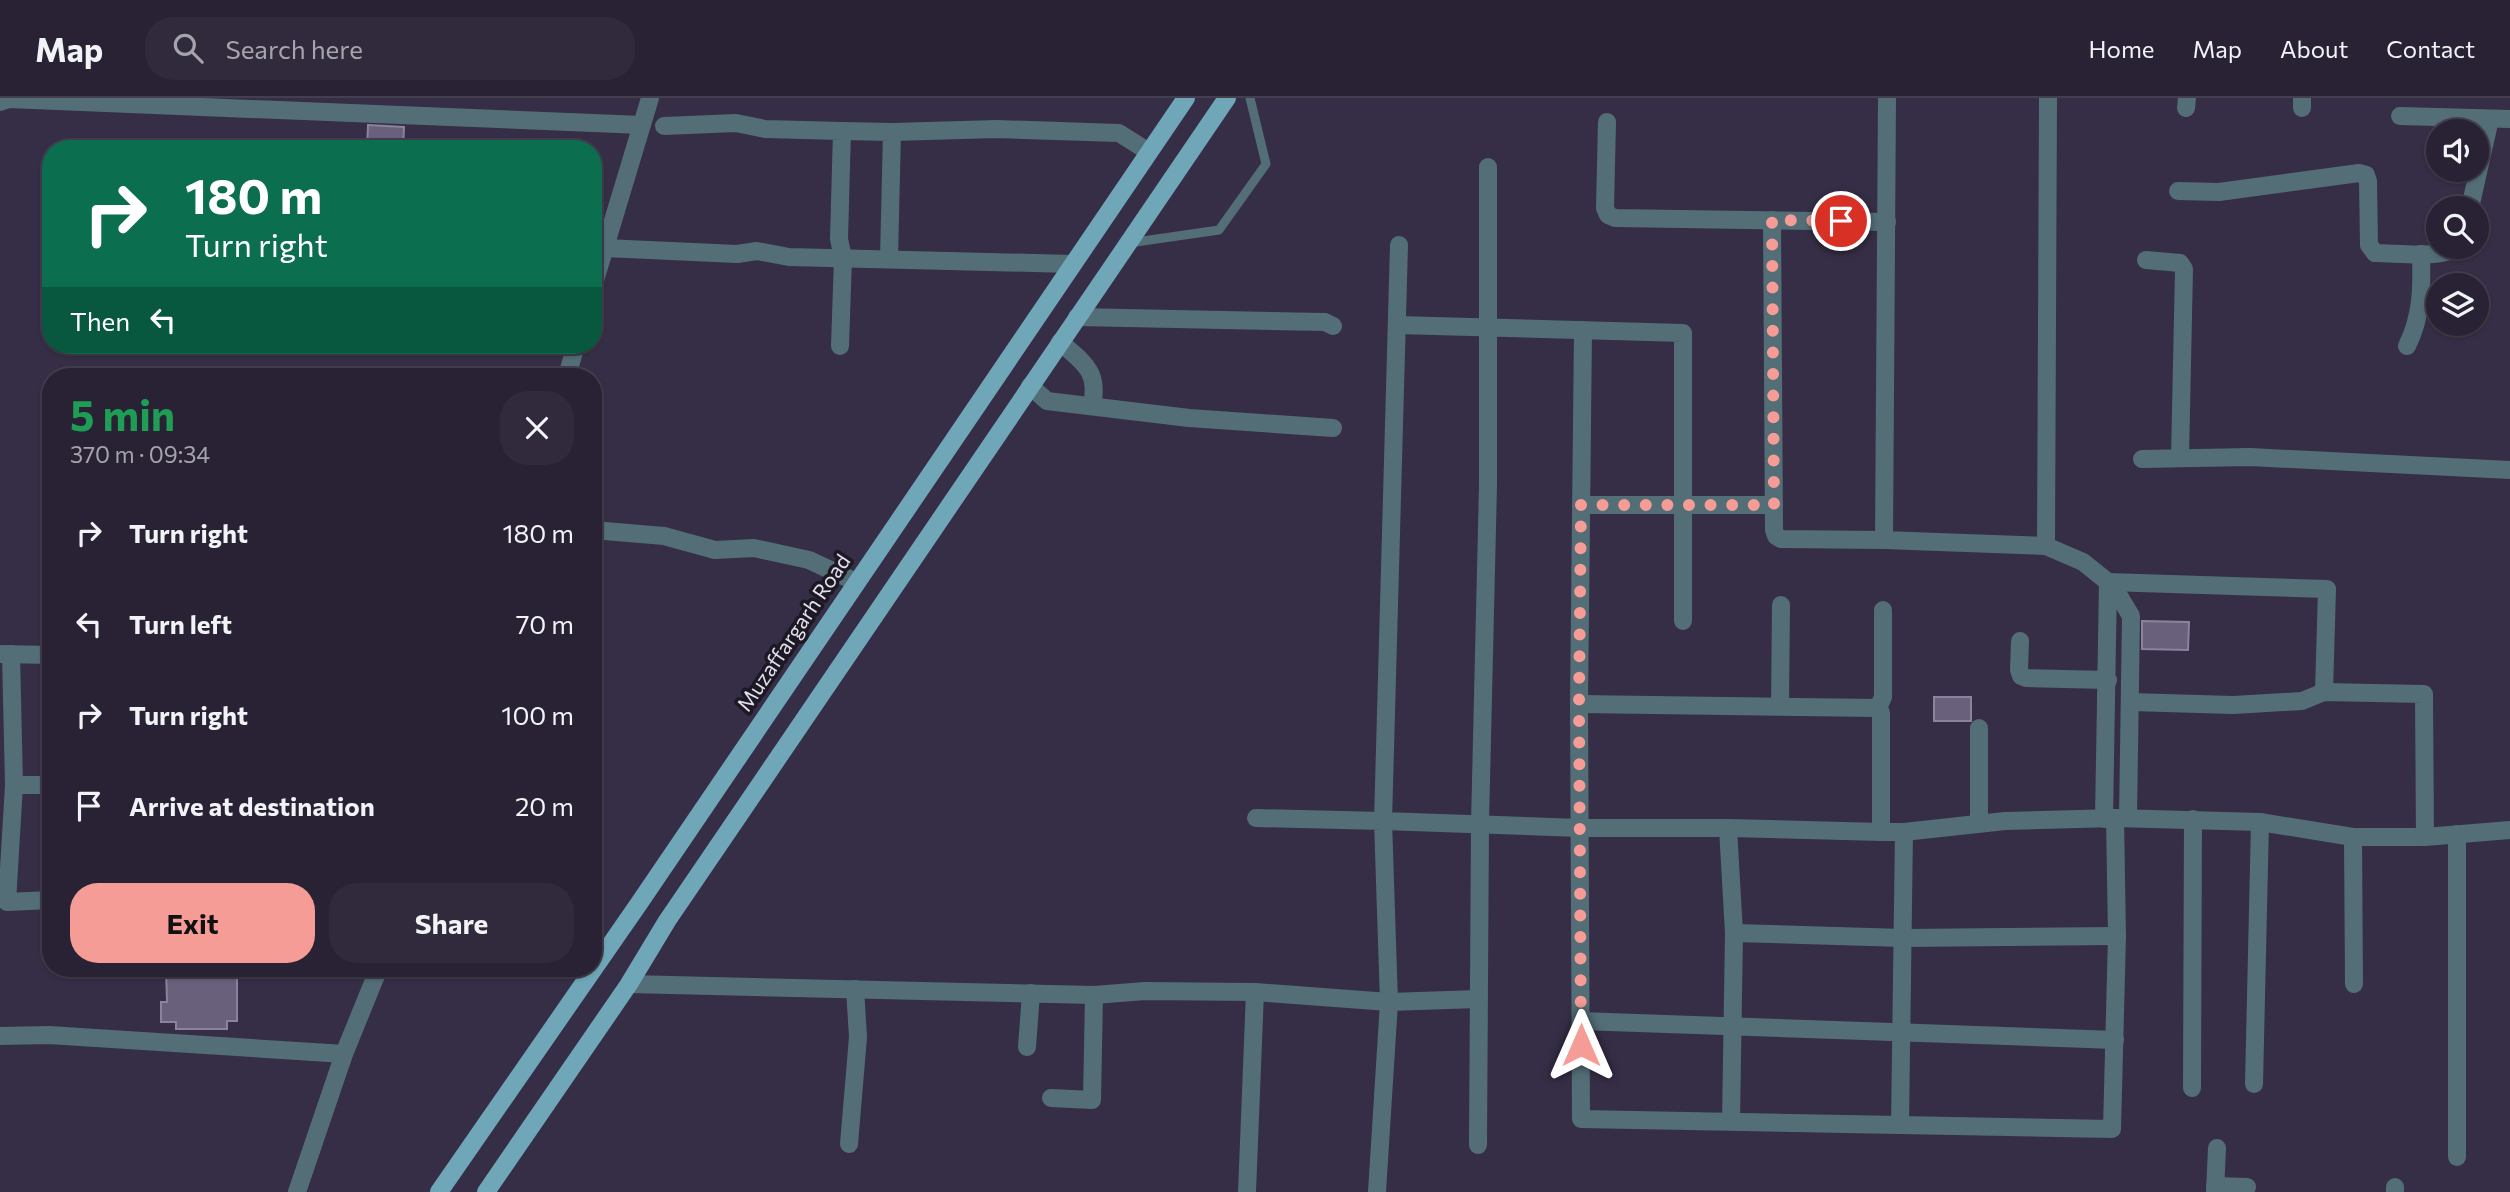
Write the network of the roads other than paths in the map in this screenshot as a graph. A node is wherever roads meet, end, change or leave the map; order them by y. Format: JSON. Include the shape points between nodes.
{"nodes":[{"id":1,"x":650,"y":98,"type":"edge"},
{"id":2,"x":1227,"y":98,"type":"edge"},
{"id":3,"x":1250,"y":98,"type":"edge"},
{"id":4,"x":1887,"y":98,"type":"edge"},
{"id":5,"x":2048,"y":98,"type":"edge"},
{"id":6,"x":1180,"y":99,"type":"edge"},
{"id":7,"x":0,"y":102,"type":"edge"},
{"id":8,"x":2400,"y":116,"type":"dead end"},
{"id":9,"x":2490,"y":119,"type":"junction"},
{"id":10,"x":2510,"y":119,"type":"edge"},
{"id":11,"x":1607,"y":122,"type":"dead end"},
{"id":12,"x":642,"y":125,"type":"junction"},
{"id":13,"x":664,"y":126,"type":"dead end"},
{"id":14,"x":842,"y":131,"type":"junction"},
{"id":15,"x":892,"y":132,"type":"junction"},
{"id":16,"x":1149,"y":152,"type":"junction"},
{"id":17,"x":1488,"y":167,"type":"dead end"},
{"id":18,"x":2178,"y":191,"type":"dead end"},
{"id":19,"x":2473,"y":196,"type":"edge"},
{"id":20,"x":1772,"y":220,"type":"junction"},
{"id":21,"x":1887,"y":222,"type":"junction"},
{"id":22,"x":1128,"y":243,"type":"junction"},
{"id":23,"x":1399,"y":245,"type":"dead end"},
{"id":24,"x":605,"y":248,"type":"junction"},
{"id":25,"x":2421,"y":254,"type":"junction"},
{"id":26,"x":2426,"y":254,"type":"edge"},
{"id":27,"x":602,"y":258,"type":"edge"},
{"id":28,"x":843,"y":258,"type":"junction"},
{"id":29,"x":889,"y":259,"type":"junction"},
{"id":30,"x":2146,"y":260,"type":"dead end"},
{"id":31,"x":1072,"y":264,"type":"junction"},
{"id":32,"x":1077,"y":317,"type":"junction"},
{"id":33,"x":1397,"y":325,"type":"junction"},
{"id":34,"x":1333,"y":326,"type":"dead end"},
{"id":35,"x":1488,"y":329,"type":"junction"},
{"id":36,"x":1583,"y":330,"type":"junction"},
{"id":37,"x":1060,"y":342,"type":"junction"},
{"id":38,"x":840,"y":346,"type":"dead end"},
{"id":39,"x":2407,"y":346,"type":"dead end"},
{"id":40,"x":1030,"y":386,"type":"junction"},
{"id":41,"x":1092,"y":407,"type":"junction"},
{"id":42,"x":1333,"y":428,"type":"dead end"},
{"id":43,"x":2180,"y":458,"type":"junction"},
{"id":44,"x":2143,"y":459,"type":"dead end"},
{"id":45,"x":2510,"y":470,"type":"edge"},
{"id":46,"x":1581,"y":505,"type":"junction"},
{"id":47,"x":1684,"y":505,"type":"junction"},
{"id":48,"x":1774,"y":505,"type":"junction"},
{"id":49,"x":602,"y":531,"type":"edge"},
{"id":50,"x":1884,"y":540,"type":"junction"},
{"id":51,"x":2046,"y":546,"type":"junction"},
{"id":52,"x":856,"y":582,"type":"junction"},
{"id":53,"x":2108,"y":582,"type":"junction"},
{"id":54,"x":1781,"y":605,"type":"dead end"},
{"id":55,"x":1883,"y":610,"type":"dead end"},
{"id":56,"x":1684,"y":621,"type":"dead end"},
{"id":57,"x":2020,"y":641,"type":"dead end"},
{"id":58,"x":5,"y":654,"type":"edge"},
{"id":59,"x":42,"y":655,"type":"edge"},
{"id":60,"x":2108,"y":680,"type":"junction"},
{"id":61,"x":2324,"y":692,"type":"junction"},
{"id":62,"x":2130,"y":702,"type":"junction"},
{"id":63,"x":1579,"y":704,"type":"junction"},
{"id":64,"x":1780,"y":706,"type":"junction"},
{"id":65,"x":1878,"y":708,"type":"junction"},
{"id":66,"x":1979,"y":728,"type":"dead end"},
{"id":67,"x":14,"y":785,"type":"junction"},
{"id":68,"x":42,"y":785,"type":"edge"},
{"id":69,"x":1256,"y":818,"type":"dead end"},
{"id":70,"x":2116,"y":818,"type":"junction"},
{"id":71,"x":2193,"y":819,"type":"junction"},
{"id":72,"x":1383,"y":821,"type":"junction"},
{"id":73,"x":2260,"y":822,"type":"junction"},
{"id":74,"x":1480,"y":823,"type":"junction"},
{"id":75,"x":1979,"y":823,"type":"junction"},
{"id":76,"x":1579,"y":828,"type":"junction"},
{"id":77,"x":1728,"y":828,"type":"junction"},
{"id":78,"x":2510,"y":830,"type":"edge"},
{"id":79,"x":1881,"y":832,"type":"junction"},
{"id":80,"x":1905,"y":832,"type":"junction"},
{"id":81,"x":2457,"y":834,"type":"junction"},
{"id":82,"x":2353,"y":837,"type":"junction"},
{"id":83,"x":2425,"y":837,"type":"junction"},
{"id":84,"x":42,"y":900,"type":"edge"},
{"id":85,"x":3,"y":902,"type":"edge"},
{"id":86,"x":1734,"y":933,"type":"junction"},
{"id":87,"x":2117,"y":936,"type":"junction"},
{"id":88,"x":1903,"y":939,"type":"junction"},
{"id":89,"x":602,"y":955,"type":"edge"},
{"id":90,"x":375,"y":977,"type":"edge"},
{"id":91,"x":587,"y":977,"type":"edge"},
{"id":92,"x":629,"y":984,"type":"junction"},
{"id":93,"x":2354,"y":984,"type":"dead end"},
{"id":94,"x":855,"y":989,"type":"junction"},
{"id":95,"x":1255,"y":992,"type":"junction"},
{"id":96,"x":1031,"y":993,"type":"junction"},
{"id":97,"x":1094,"y":995,"type":"junction"},
{"id":98,"x":1478,"y":999,"type":"junction"},
{"id":99,"x":1389,"y":1002,"type":"junction"},
{"id":100,"x":1581,"y":1021,"type":"junction"},
{"id":101,"x":1733,"y":1028,"type":"junction"},
{"id":102,"x":1903,"y":1032,"type":"junction"},
{"id":103,"x":0,"y":1036,"type":"edge"},
{"id":104,"x":2115,"y":1040,"type":"junction"},
{"id":105,"x":1027,"y":1047,"type":"dead end"},
{"id":106,"x":344,"y":1054,"type":"junction"},
{"id":107,"x":2254,"y":1084,"type":"dead end"},
{"id":108,"x":2192,"y":1088,"type":"dead end"},
{"id":109,"x":1051,"y":1098,"type":"dead end"},
{"id":110,"x":1731,"y":1121,"type":"junction"},
{"id":111,"x":1900,"y":1125,"type":"junction"},
{"id":112,"x":849,"y":1144,"type":"dead end"},
{"id":113,"x":1478,"y":1145,"type":"dead end"},
{"id":114,"x":2217,"y":1148,"type":"dead end"},
{"id":115,"x":2457,"y":1157,"type":"dead end"},
{"id":116,"x":2247,"y":1187,"type":"dead end"},
{"id":117,"x":2215,"y":1189,"type":"edge"},
{"id":118,"x":297,"y":1192,"type":"edge"},
{"id":119,"x":439,"y":1192,"type":"edge"},
{"id":120,"x":486,"y":1192,"type":"edge"},
{"id":121,"x":1247,"y":1192,"type":"edge"},
{"id":122,"x":1377,"y":1192,"type":"edge"}],
"edges":[{"from":1,"to":12,"type":"street"},
{"from":2,"to":22,"type":"main road"},
{"from":3,"to":22,"type":"lane","via":[[1266,164],[1219,230]]},
{"from":4,"to":21,"type":"street"},
{"from":5,"to":51,"type":"street"},
{"from":6,"to":16,"type":"main road","name":"Muzaffargarh Road"},
{"from":7,"to":12,"type":"street"},
{"from":8,"to":9,"type":"street"},
{"from":9,"to":10,"type":"street"},
{"from":9,"to":19,"type":"street"},
{"from":11,"to":20,"type":"street","via":[[1608,215]]},
{"from":12,"to":24,"type":"street"},
{"from":13,"to":14,"type":"street","via":[[736,124]]},
{"from":14,"to":15,"type":"street"},
{"from":14,"to":28,"type":"street","via":[[839,239]]},
{"from":15,"to":16,"type":"street","via":[[1119,133]]},
{"from":15,"to":29,"type":"street"},
{"from":16,"to":31,"type":"main road","name":"Muzaffargarh Road"},
{"from":17,"to":35,"type":"street"},
{"from":18,"to":25,"type":"street","via":[[2219,191],[2359,173],[2368,181],[2371,250]]},
{"from":20,"to":21,"type":"street"},
{"from":20,"to":48,"type":"street"},
{"from":21,"to":50,"type":"street"},
{"from":22,"to":32,"type":"main road"},
{"from":23,"to":33,"type":"street"},
{"from":24,"to":27,"type":"street"},
{"from":24,"to":28,"type":"street"},
{"from":25,"to":26,"type":"street"},
{"from":25,"to":39,"type":"street","via":[[2417,327]]},
{"from":28,"to":29,"type":"street"},
{"from":28,"to":38,"type":"street"},
{"from":29,"to":31,"type":"street"},
{"from":30,"to":43,"type":"street","via":[[2180,262],[2184,269]]},
{"from":31,"to":52,"type":"main road","name":"Muzaffargarh Road"},
{"from":32,"to":34,"type":"street","via":[[1325,322]]},
{"from":32,"to":37,"type":"main road"},
{"from":33,"to":35,"type":"street"},
{"from":33,"to":72,"type":"street"},
{"from":35,"to":36,"type":"street"},
{"from":35,"to":74,"type":"street"},
{"from":36,"to":46,"type":"street"},
{"from":36,"to":47,"type":"street","via":[[1680,331],[1685,335]]},
{"from":37,"to":40,"type":"main road"},
{"from":37,"to":41,"type":"street","via":[[1086,365],[1096,387]]},
{"from":40,"to":41,"type":"street","via":[[1047,401]]},
{"from":40,"to":92,"type":"main road","via":[[667,921]]},
{"from":41,"to":42,"type":"street"},
{"from":43,"to":44,"type":"street"},
{"from":43,"to":45,"type":"street","via":[[2250,457]]},
{"from":46,"to":47,"type":"street"},
{"from":46,"to":63,"type":"street"},
{"from":47,"to":48,"type":"street"},
{"from":47,"to":56,"type":"street"},
{"from":48,"to":50,"type":"street","via":[[1774,530],[1781,539]]},
{"from":49,"to":52,"type":"street","via":[[664,536],[715,550],[754,548],[809,560]]},
{"from":50,"to":51,"type":"street"},
{"from":51,"to":53,"type":"street","via":[[2083,562]]},
{"from":52,"to":89,"type":"main road","name":"Muzaffargarh Road"},
{"from":53,"to":60,"type":"street"},
{"from":53,"to":61,"type":"street","via":[[2327,589]]},
{"from":53,"to":62,"type":"street","via":[[2131,616]]},
{"from":54,"to":64,"type":"street"},
{"from":55,"to":65,"type":"street","via":[[1883,696]]},
{"from":57,"to":60,"type":"street","via":[[2021,676]]},
{"from":58,"to":59,"type":"street"},
{"from":58,"to":67,"type":"street"},
{"from":60,"to":70,"type":"street"},
{"from":61,"to":62,"type":"street","via":[[2302,701],[2233,705]]},
{"from":61,"to":83,"type":"street","via":[[2424,694]]},
{"from":62,"to":70,"type":"street"},
{"from":63,"to":64,"type":"street"},
{"from":63,"to":76,"type":"street"},
{"from":64,"to":65,"type":"street"},
{"from":65,"to":79,"type":"street"},
{"from":66,"to":75,"type":"street"},
{"from":67,"to":68,"type":"street"},
{"from":67,"to":85,"type":"street"},
{"from":69,"to":72,"type":"street"},
{"from":70,"to":71,"type":"street"},
{"from":70,"to":75,"type":"street"},
{"from":70,"to":87,"type":"street"},
{"from":71,"to":73,"type":"street"},
{"from":71,"to":108,"type":"street"},
{"from":72,"to":74,"type":"street"},
{"from":72,"to":99,"type":"street"},
{"from":73,"to":82,"type":"street"},
{"from":73,"to":107,"type":"street"},
{"from":74,"to":76,"type":"street"},
{"from":74,"to":98,"type":"street"},
{"from":75,"to":80,"type":"street"},
{"from":76,"to":77,"type":"street"},
{"from":76,"to":100,"type":"street"},
{"from":77,"to":79,"type":"street"},
{"from":77,"to":86,"type":"street"},
{"from":78,"to":81,"type":"street"},
{"from":79,"to":80,"type":"street"},
{"from":80,"to":88,"type":"street"},
{"from":81,"to":83,"type":"street"},
{"from":81,"to":115,"type":"street"},
{"from":82,"to":83,"type":"street"},
{"from":82,"to":93,"type":"street"},
{"from":84,"to":85,"type":"street"},
{"from":86,"to":88,"type":"street"},
{"from":86,"to":101,"type":"street"},
{"from":87,"to":88,"type":"street"},
{"from":87,"to":104,"type":"street"},
{"from":88,"to":102,"type":"street"},
{"from":90,"to":106,"type":"street"},
{"from":91,"to":119,"type":"main road","name":"Muzaffargarh Road"},
{"from":92,"to":94,"type":"street"},
{"from":92,"to":120,"type":"main road"},
{"from":94,"to":96,"type":"street"},
{"from":94,"to":112,"type":"street","via":[[858,1037]]},
{"from":95,"to":97,"type":"street"},
{"from":95,"to":99,"type":"street"},
{"from":95,"to":121,"type":"street"},
{"from":96,"to":97,"type":"street"},
{"from":96,"to":105,"type":"street"},
{"from":97,"to":109,"type":"street","via":[[1093,1100]]},
{"from":98,"to":99,"type":"street"},
{"from":98,"to":113,"type":"street"},
{"from":99,"to":122,"type":"street"},
{"from":100,"to":101,"type":"street"},
{"from":100,"to":110,"type":"street","via":[[1581,1119]]},
{"from":101,"to":102,"type":"street"},
{"from":101,"to":110,"type":"street"},
{"from":102,"to":104,"type":"street"},
{"from":102,"to":111,"type":"street"},
{"from":103,"to":106,"type":"street","via":[[49,1035]]},
{"from":104,"to":111,"type":"street","via":[[2112,1129]]},
{"from":106,"to":118,"type":"street"},
{"from":110,"to":111,"type":"street"},
{"from":114,"to":117,"type":"street"},
{"from":116,"to":117,"type":"street"}]}
